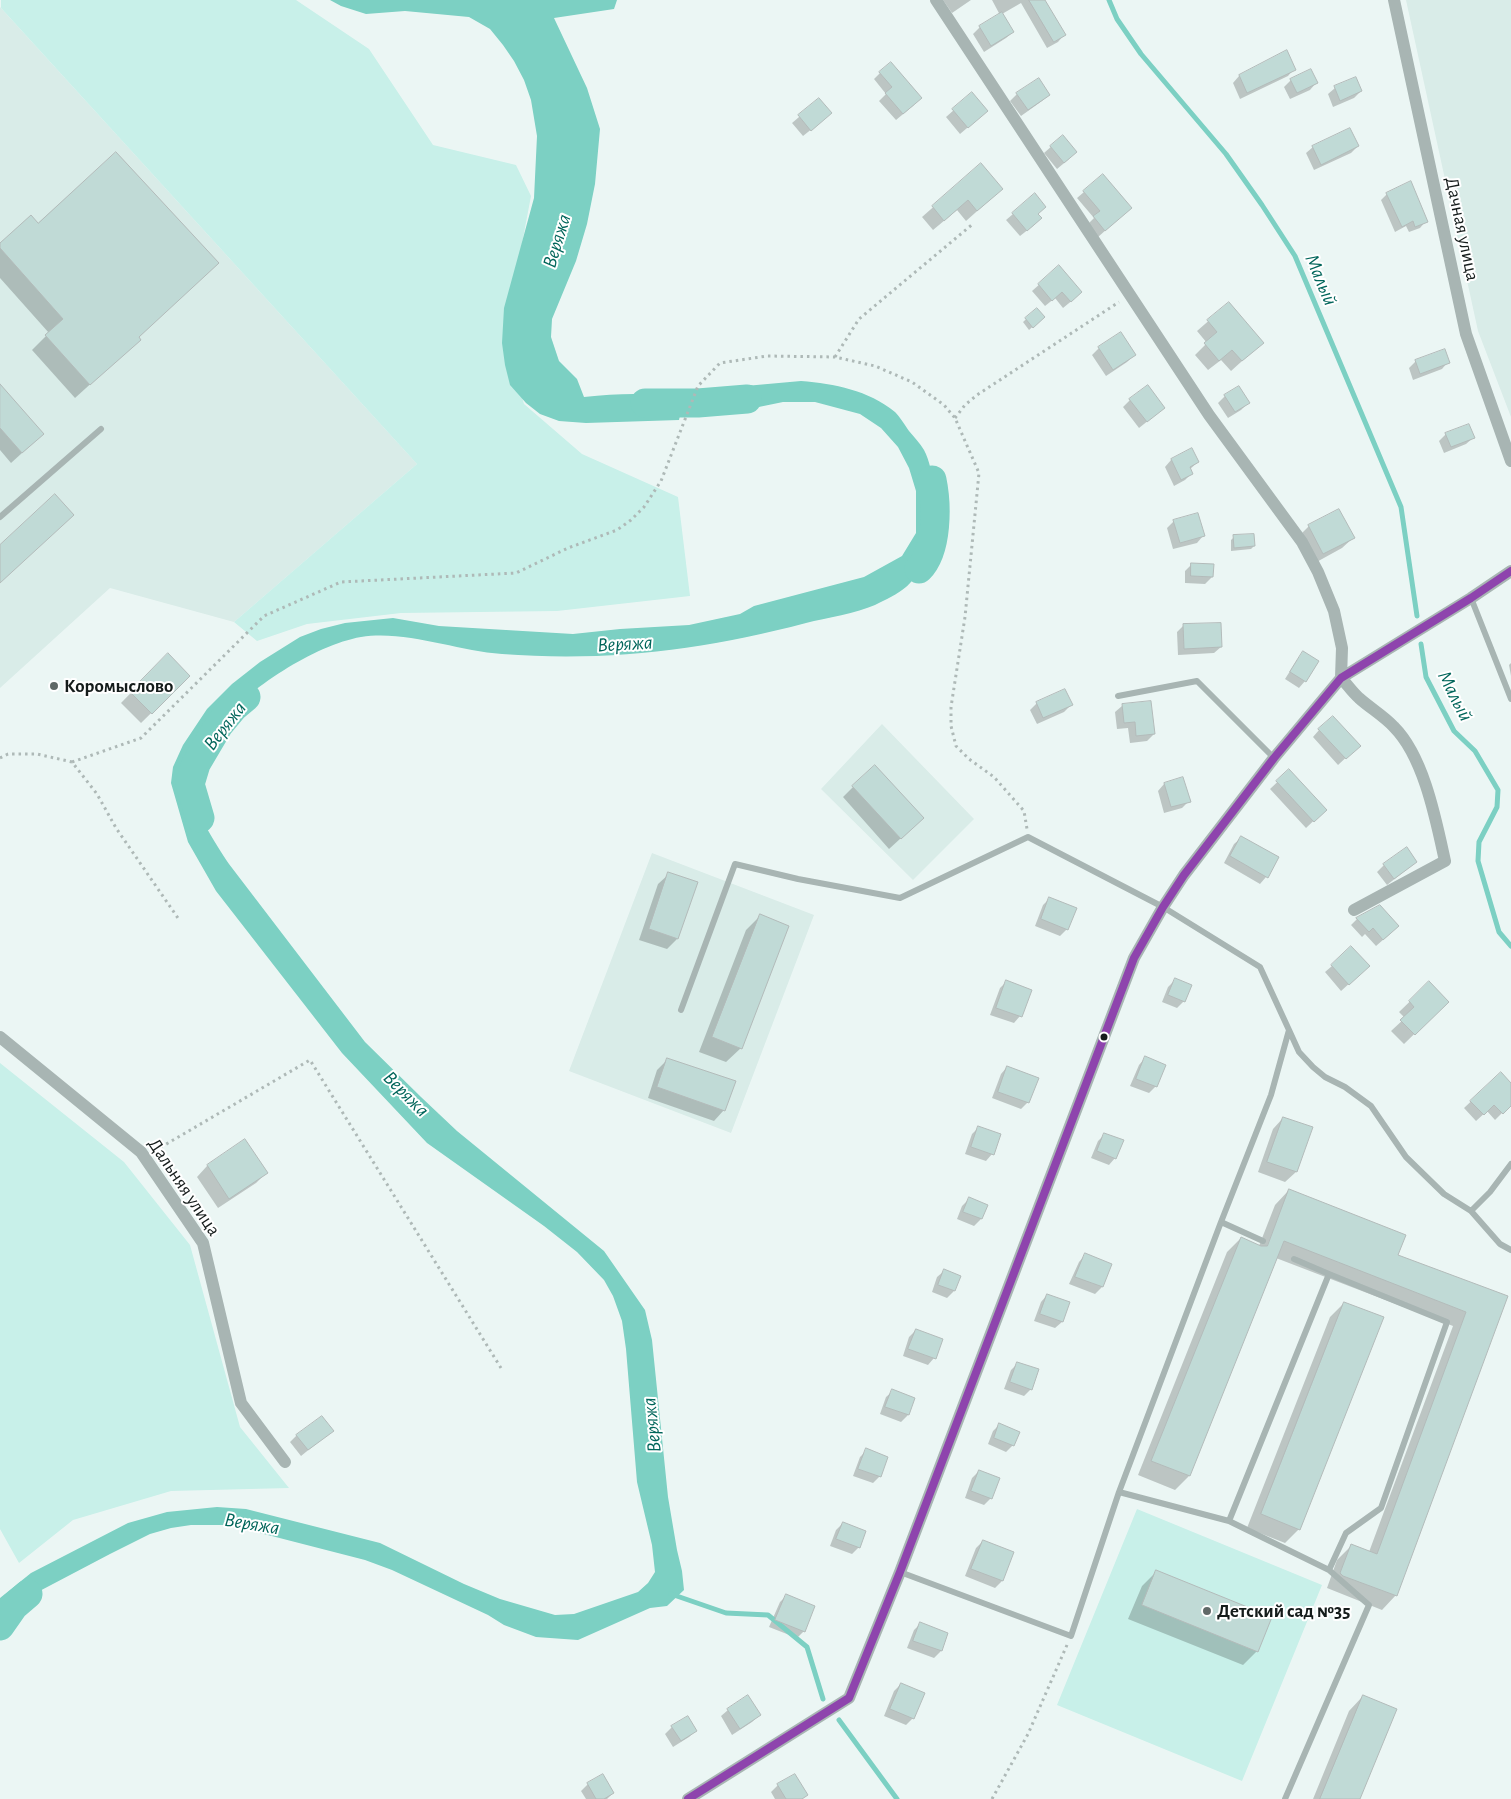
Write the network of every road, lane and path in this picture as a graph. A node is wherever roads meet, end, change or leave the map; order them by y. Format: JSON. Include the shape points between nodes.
{"nodes":[{"id":1,"x":936,"y":0,"type":"edge"},
{"id":2,"x":1394,"y":0,"type":"edge"},
{"id":3,"x":974,"y":223,"type":"dead end"},
{"id":4,"x":1130,"y":295,"type":"junction"},
{"id":5,"x":835,"y":357,"type":"junction"},
{"id":6,"x":955,"y":418,"type":"junction"},
{"id":7,"x":101,"y":428,"type":"dead end"},
{"id":8,"x":1511,"y":461,"type":"edge"},
{"id":9,"x":0,"y":516,"type":"edge"},
{"id":10,"x":1511,"y":571,"type":"edge"},
{"id":11,"x":1471,"y":598,"type":"junction"},
{"id":12,"x":1341,"y":678,"type":"junction"},
{"id":13,"x":1118,"y":696,"type":"dead end"},
{"id":14,"x":1511,"y":699,"type":"edge"},
{"id":15,"x":0,"y":758,"type":"edge"},
{"id":16,"x":1274,"y":758,"type":"junction"},
{"id":17,"x":72,"y":762,"type":"junction"},
{"id":18,"x":1028,"y":837,"type":"junction"},
{"id":19,"x":1163,"y":907,"type":"junction"},
{"id":20,"x":1354,"y":910,"type":"dead end"},
{"id":21,"x":180,"y":921,"type":"dead end"},
{"id":22,"x":681,"y":1010,"type":"dead end"},
{"id":23,"x":1289,"y":1030,"type":"junction"},
{"id":24,"x":0,"y":1037,"type":"edge"},
{"id":25,"x":141,"y":1152,"type":"junction"},
{"id":26,"x":1511,"y":1164,"type":"edge"},
{"id":27,"x":1470,"y":1211,"type":"junction"},
{"id":28,"x":1221,"y":1222,"type":"junction"},
{"id":29,"x":1263,"y":1240,"type":"dead end"},
{"id":30,"x":1511,"y":1250,"type":"edge"},
{"id":31,"x":1294,"y":1260,"type":"dead end"},
{"id":32,"x":1329,"y":1274,"type":"junction"},
{"id":33,"x":501,"y":1368,"type":"dead end"},
{"id":34,"x":286,"y":1462,"type":"dead end"},
{"id":35,"x":1119,"y":1492,"type":"junction"},
{"id":36,"x":1229,"y":1520,"type":"junction"},
{"id":37,"x":1329,"y":1570,"type":"junction"},
{"id":38,"x":900,"y":1572,"type":"junction"},
{"id":39,"x":1071,"y":1636,"type":"junction"},
{"id":40,"x":688,"y":1799,"type":"edge"},
{"id":41,"x":992,"y":1799,"type":"edge"},
{"id":42,"x":1285,"y":1799,"type":"edge"}],
"edges":[{"from":1,"to":4,"type":"street"},
{"from":2,"to":8,"type":"street","name":"Дачная улица","via":[[1466,334]]},
{"from":3,"to":5,"type":"path","via":[[858,319]]},
{"from":4,"to":6,"type":"path","via":[[977,395]]},
{"from":4,"to":12,"type":"street","via":[[1209,415],[1302,542],[1334,611],[1342,648]]},
{"from":5,"to":6,"type":"path","via":[[875,366],[912,382],[944,405]]},
{"from":5,"to":17,"type":"path","via":[[767,356],[720,363],[698,386],[661,481],[644,507],[617,530],[568,548],[516,573],[341,582],[264,616],[141,738]]},
{"from":6,"to":18,"type":"path","via":[[979,473],[951,726],[956,746],[994,778],[1024,811]]},
{"from":7,"to":9,"type":"lane"},
{"from":10,"to":11,"type":"street"},
{"from":11,"to":12,"type":"street"},
{"from":11,"to":14,"type":"lane"},
{"from":12,"to":16,"type":"street"},
{"from":12,"to":20,"type":"street","via":[[1407,742],[1433,808],[1445,861]]},
{"from":13,"to":16,"type":"lane","via":[[1197,681]]},
{"from":15,"to":17,"type":"path","via":[[8,754],[37,754]]},
{"from":16,"to":19,"type":"street"},
{"from":17,"to":21,"type":"path","via":[[97,794],[116,828]]},
{"from":18,"to":19,"type":"lane"},
{"from":18,"to":22,"type":"lane","via":[[900,898],[735,864]]},
{"from":19,"to":23,"type":"lane","via":[[1260,967]]},
{"from":19,"to":38,"type":"street","via":[[1134,958]]},
{"from":23,"to":27,"type":"lane","via":[[1299,1052],[1324,1077],[1345,1087],[1371,1106],[1406,1158],[1444,1194]]},
{"from":23,"to":28,"type":"lane","via":[[1271,1095]]},
{"from":24,"to":25,"type":"street","name":"Дальняя улица"},
{"from":25,"to":33,"type":"path","via":[[163,1146],[310,1060]]},
{"from":25,"to":34,"type":"street","name":"Дальняя улица","via":[[203,1243],[241,1403]]},
{"from":26,"to":27,"type":"lane","via":[[1490,1192]]},
{"from":27,"to":30,"type":"lane","via":[[1500,1244]]},
{"from":28,"to":29,"type":"lane"},
{"from":28,"to":35,"type":"lane"},
{"from":31,"to":32,"type":"lane"},
{"from":32,"to":36,"type":"lane"},
{"from":32,"to":37,"type":"lane","via":[[1447,1322],[1381,1508],[1346,1533]]},
{"from":35,"to":36,"type":"lane"},
{"from":35,"to":39,"type":"lane"},
{"from":36,"to":37,"type":"lane"},
{"from":37,"to":42,"type":"lane","via":[[1369,1605]]},
{"from":38,"to":39,"type":"lane"},
{"from":38,"to":40,"type":"street","via":[[849,1698]]},
{"from":39,"to":41,"type":"path","via":[[1028,1734]]}]}
